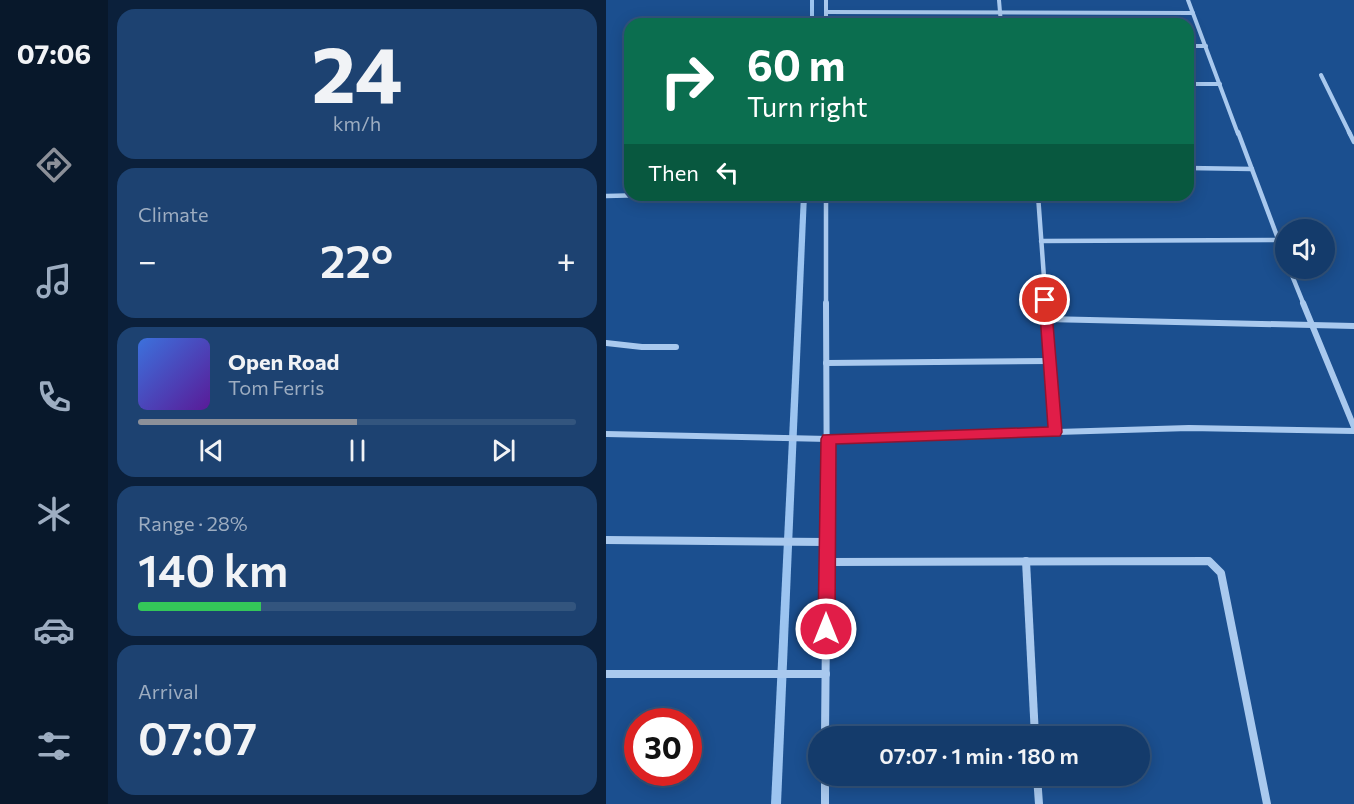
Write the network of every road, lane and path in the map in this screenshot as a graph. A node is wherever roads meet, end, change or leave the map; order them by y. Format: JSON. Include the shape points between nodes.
{"nodes":[{"id":1,"x":826,"y":0,"type":"edge"},
{"id":2,"x":999,"y":0,"type":"edge"},
{"id":3,"x":1188,"y":0,"type":"edge"},
{"id":4,"x":826,"y":12,"type":"junction"},
{"id":5,"x":1000,"y":12,"type":"junction"},
{"id":6,"x":1193,"y":13,"type":"junction"},
{"id":7,"x":826,"y":18,"type":"edge"},
{"id":8,"x":1000,"y":18,"type":"edge"},
{"id":9,"x":1194,"y":46,"type":"edge"},
{"id":10,"x":1206,"y":46,"type":"junction"},
{"id":11,"x":1321,"y":75,"type":"dead end"},
{"id":12,"x":1194,"y":84,"type":"edge"},
{"id":13,"x":1221,"y":84,"type":"junction"},
{"id":14,"x":1354,"y":142,"type":"edge"},
{"id":15,"x":1194,"y":168,"type":"edge"},
{"id":16,"x":1252,"y":169,"type":"junction"},
{"id":17,"x":606,"y":196,"type":"edge"},
{"id":18,"x":624,"y":196,"type":"edge"},
{"id":19,"x":826,"y":201,"type":"edge"},
{"id":20,"x":1038,"y":201,"type":"edge"},
{"id":21,"x":1275,"y":234,"type":"edge"},
{"id":22,"x":1275,"y":240,"type":"edge"},
{"id":23,"x":1041,"y":241,"type":"junction"},
{"id":24,"x":1293,"y":279,"type":"edge"},
{"id":25,"x":1046,"y":319,"type":"junction"},
{"id":26,"x":1311,"y":325,"type":"junction"},
{"id":27,"x":1354,"y":326,"type":"edge"},
{"id":28,"x":606,"y":343,"type":"edge"},
{"id":29,"x":676,"y":347,"type":"dead end"},
{"id":30,"x":1049,"y":361,"type":"junction"},
{"id":31,"x":826,"y":363,"type":"junction"},
{"id":32,"x":1354,"y":429,"type":"edge"},
{"id":33,"x":1055,"y":432,"type":"junction"},
{"id":34,"x":606,"y":434,"type":"edge"},
{"id":35,"x":828,"y":439,"type":"junction"},
{"id":36,"x":606,"y":540,"type":"edge"},
{"id":37,"x":827,"y":542,"type":"junction"},
{"id":38,"x":1026,"y":561,"type":"junction"},
{"id":39,"x":827,"y":562,"type":"junction"},
{"id":40,"x":606,"y":674,"type":"edge"},
{"id":41,"x":826,"y":674,"type":"junction"},
{"id":42,"x":825,"y":726,"type":"edge"},
{"id":43,"x":1034,"y":726,"type":"edge"},
{"id":44,"x":825,"y":786,"type":"edge"},
{"id":45,"x":1038,"y":786,"type":"edge"},
{"id":46,"x":825,"y":804,"type":"edge"},
{"id":47,"x":1039,"y":804,"type":"edge"},
{"id":48,"x":1267,"y":804,"type":"edge"}],
"edges":[{"from":1,"to":4,"type":"street"},
{"from":2,"to":5,"type":"street"},
{"from":3,"to":6,"type":"street"},
{"from":4,"to":5,"type":"street"},
{"from":4,"to":7,"type":"street"},
{"from":5,"to":6,"type":"street"},
{"from":5,"to":8,"type":"street"},
{"from":6,"to":10,"type":"street"},
{"from":9,"to":10,"type":"street"},
{"from":10,"to":13,"type":"street"},
{"from":11,"to":14,"type":"street"},
{"from":12,"to":13,"type":"street"},
{"from":13,"to":16,"type":"street"},
{"from":15,"to":16,"type":"street"},
{"from":16,"to":21,"type":"street"},
{"from":17,"to":18,"type":"street"},
{"from":19,"to":31,"type":"street"},
{"from":20,"to":23,"type":"street"},
{"from":22,"to":23,"type":"street"},
{"from":23,"to":25,"type":"street"},
{"from":24,"to":26,"type":"street"},
{"from":25,"to":26,"type":"street"},
{"from":25,"to":30,"type":"street"},
{"from":26,"to":27,"type":"street"},
{"from":26,"to":32,"type":"street"},
{"from":28,"to":29,"type":"street"},
{"from":30,"to":31,"type":"street"},
{"from":30,"to":33,"type":"street"},
{"from":31,"to":35,"type":"street"},
{"from":32,"to":33,"type":"street"},
{"from":33,"to":35,"type":"street"},
{"from":34,"to":35,"type":"street"},
{"from":35,"to":37,"type":"street"},
{"from":36,"to":37,"type":"street"},
{"from":37,"to":39,"type":"street"},
{"from":38,"to":39,"type":"street"},
{"from":38,"to":43,"type":"street"},
{"from":38,"to":48,"type":"street","via":[[1201,559],[1215,565],[1221,573]]},
{"from":39,"to":41,"type":"street"},
{"from":40,"to":41,"type":"street"},
{"from":41,"to":42,"type":"street"},
{"from":44,"to":46,"type":"street"},
{"from":45,"to":47,"type":"street"}]}
